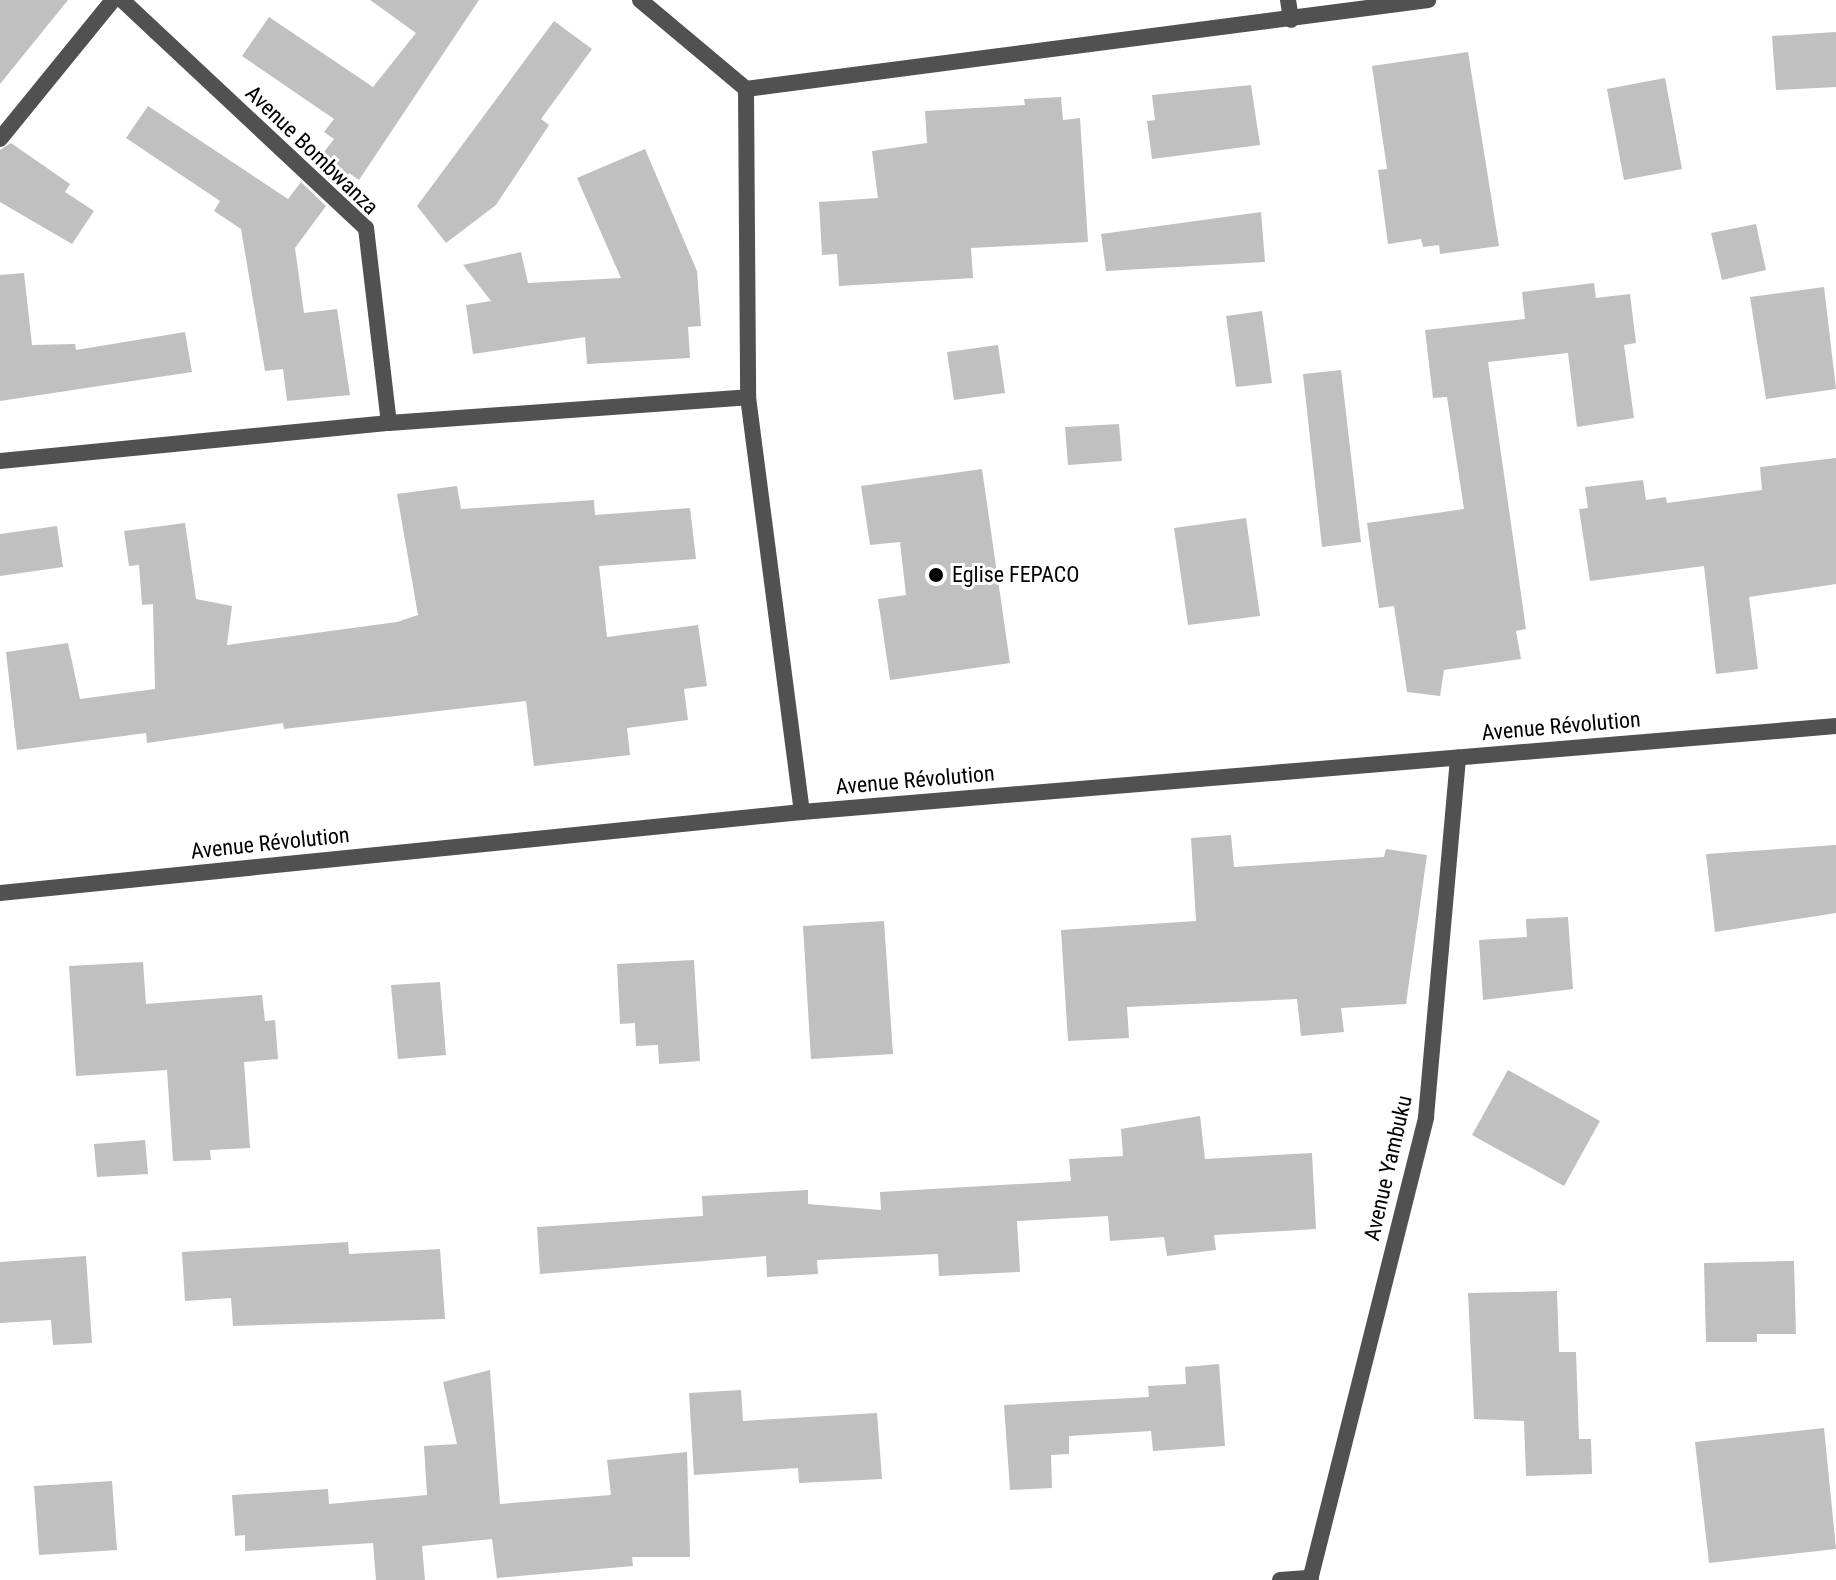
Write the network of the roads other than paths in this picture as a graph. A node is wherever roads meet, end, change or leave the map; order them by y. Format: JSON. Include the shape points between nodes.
{"nodes":[{"id":1,"x":113,"y":0,"type":"edge"},
{"id":2,"x":122,"y":0,"type":"edge"},
{"id":3,"x":640,"y":0,"type":"edge"},
{"id":4,"x":1288,"y":0,"type":"edge"},
{"id":5,"x":1428,"y":0,"type":"edge"},
{"id":6,"x":1291,"y":20,"type":"junction"},
{"id":7,"x":746,"y":89,"type":"junction"},
{"id":8,"x":0,"y":139,"type":"edge"},
{"id":9,"x":748,"y":397,"type":"junction"},
{"id":10,"x":389,"y":423,"type":"junction"},
{"id":11,"x":0,"y":461,"type":"edge"},
{"id":12,"x":1836,"y":726,"type":"edge"},
{"id":13,"x":1458,"y":757,"type":"junction"},
{"id":14,"x":802,"y":812,"type":"junction"},
{"id":15,"x":0,"y":893,"type":"edge"},
{"id":16,"x":1310,"y":1579,"type":"edge"},
{"id":17,"x":1280,"y":1580,"type":"edge"}],
"edges":[{"from":1,"to":8,"type":"street"},
{"from":2,"to":10,"type":"street","name":"Avenue Bombwanza","via":[[366,228]]},
{"from":3,"to":7,"type":"street"},
{"from":4,"to":6,"type":"street"},
{"from":5,"to":6,"type":"street"},
{"from":6,"to":7,"type":"street"},
{"from":7,"to":9,"type":"street"},
{"from":9,"to":10,"type":"street"},
{"from":9,"to":14,"type":"street"},
{"from":10,"to":11,"type":"street"},
{"from":12,"to":13,"type":"street","name":"Avenue Révolution"},
{"from":13,"to":14,"type":"street","name":"Avenue Révolution"},
{"from":13,"to":16,"type":"street","name":"Avenue Yambuku","via":[[1426,1117]]},
{"from":14,"to":15,"type":"street","name":"Avenue Révolution"},
{"from":16,"to":17,"type":"street"}]}
